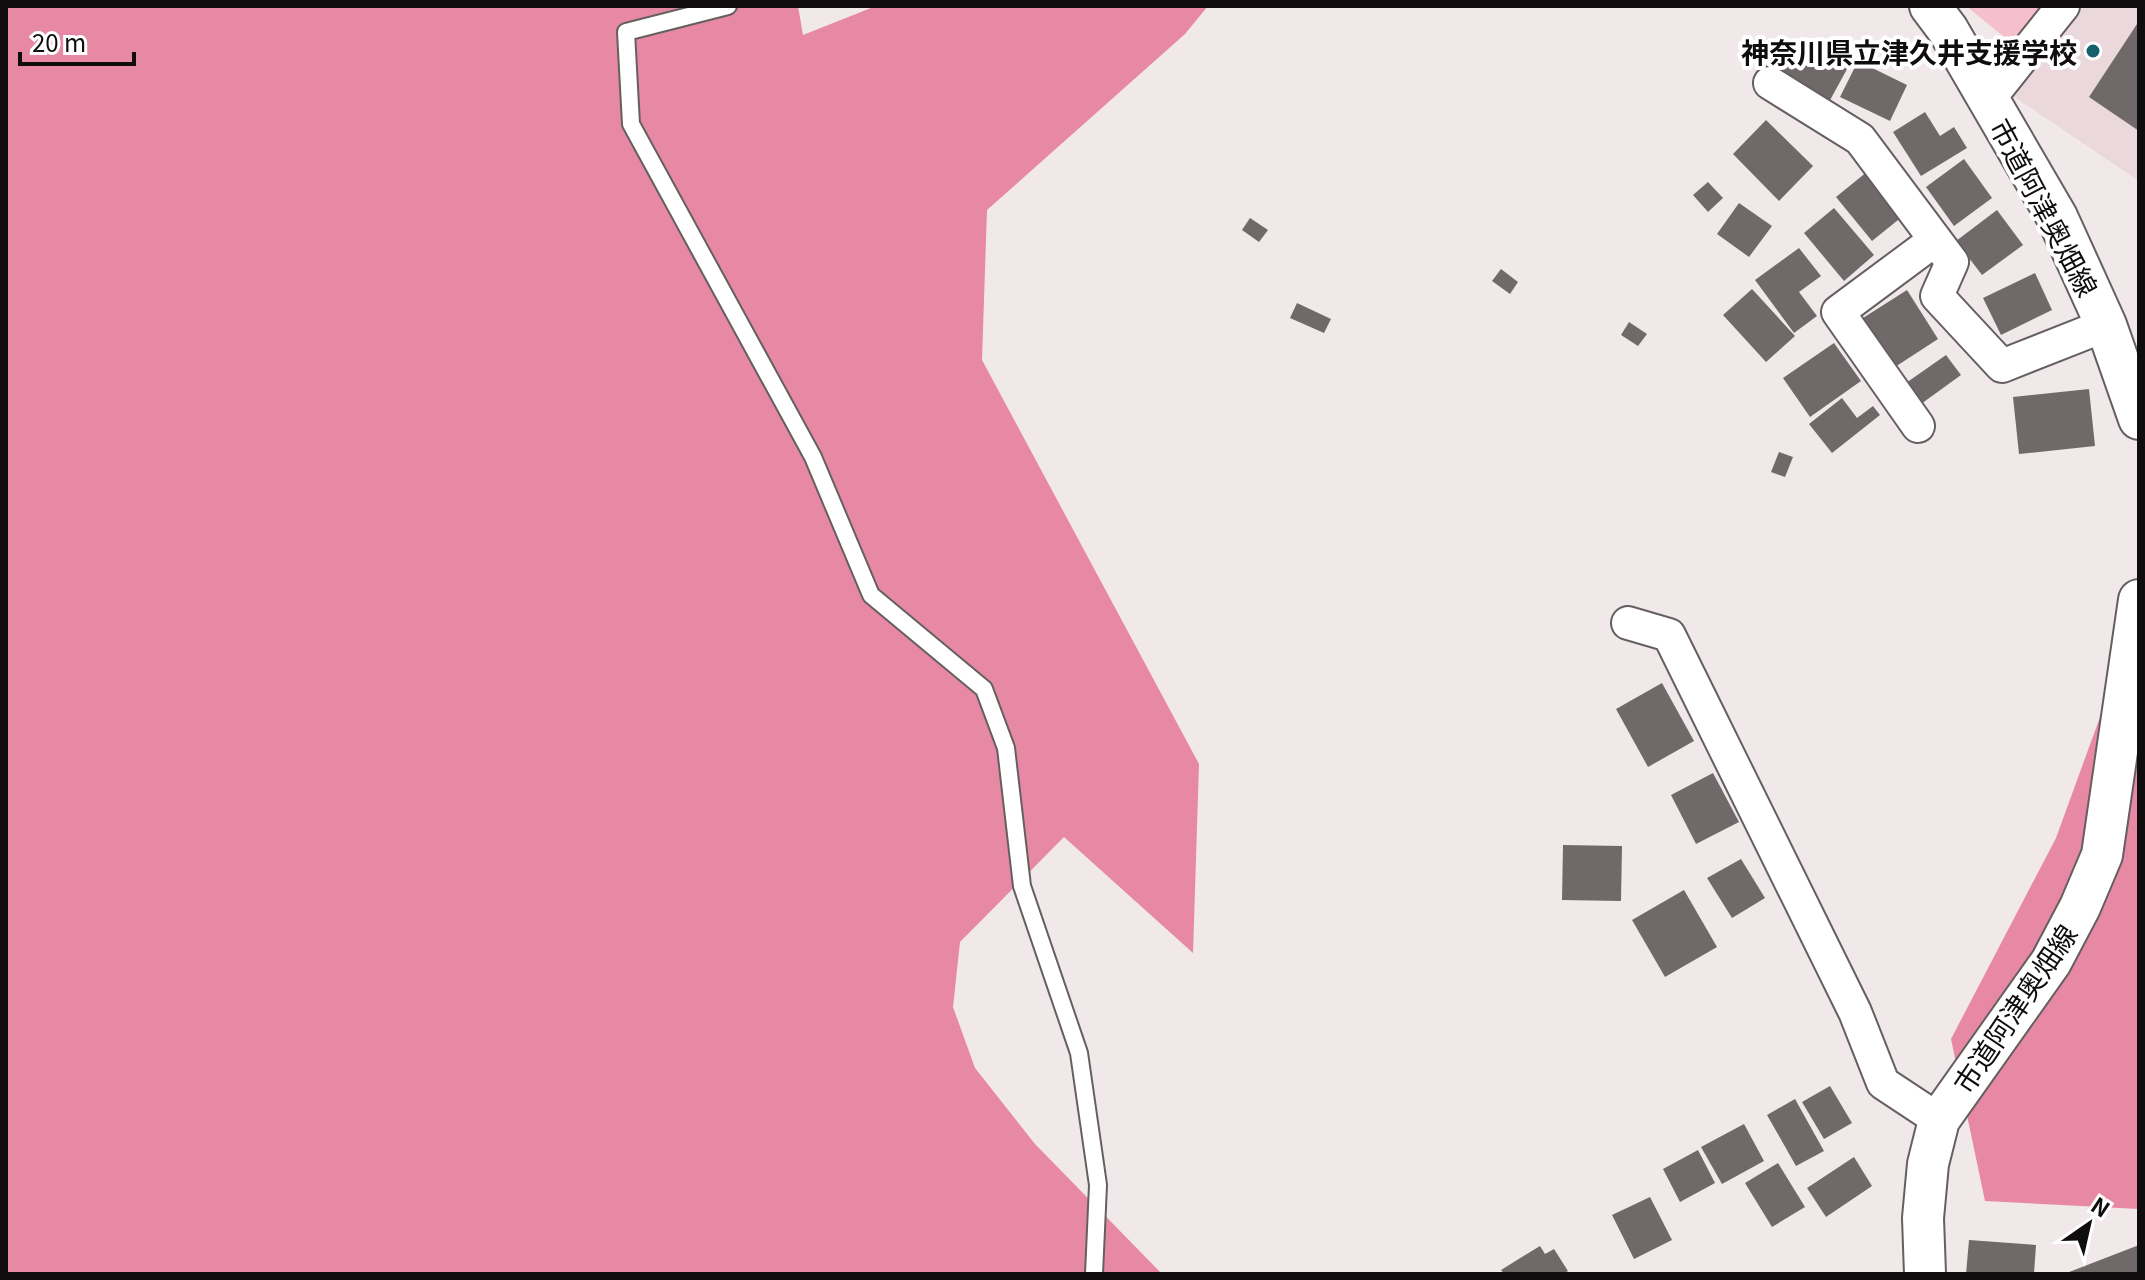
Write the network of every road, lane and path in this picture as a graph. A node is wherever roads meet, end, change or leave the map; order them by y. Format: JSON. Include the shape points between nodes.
{"nodes":[{"id":1,"x":728,"y":6,"type":"edge"},
{"id":2,"x":1930,"y":6,"type":"edge"},
{"id":3,"x":2063,"y":6,"type":"edge"},
{"id":4,"x":1770,"y":83,"type":"dead end"},
{"id":5,"x":1988,"y":100,"type":"junction"},
{"id":6,"x":1935,"y":240,"type":"junction"},
{"id":7,"x":2106,"y":325,"type":"junction"},
{"id":8,"x":2139,"y":419,"type":"edge"},
{"id":9,"x":1918,"y":426,"type":"dead end"},
{"id":10,"x":2139,"y":600,"type":"edge"},
{"id":11,"x":1628,"y":623,"type":"dead end"},
{"id":12,"x":1939,"y":1120,"type":"junction"},
{"id":13,"x":1094,"y":1274,"type":"edge"},
{"id":14,"x":1925,"y":1274,"type":"edge"}],
"edges":[{"from":1,"to":13,"type":"lane","via":[[626,32],[631,124],[813,457],[871,595],[984,689],[1006,748],[1022,886],[1079,1053],[1098,1185]]},
{"from":2,"to":5,"type":"street","name":"市道阿津奥畑線"},
{"from":3,"to":5,"type":"street"},
{"from":4,"to":6,"type":"street","via":[[1860,139]]},
{"from":5,"to":7,"type":"street","name":"市道阿津奥畑線","via":[[2057,217]]},
{"from":6,"to":7,"type":"street","via":[[1952,262],[1937,296],[2002,366]]},
{"from":6,"to":9,"type":"street","via":[[1838,312]]},
{"from":7,"to":8,"type":"street","name":"市道阿津奥畑線"},
{"from":10,"to":12,"type":"street","name":"市道阿津奥畑線","via":[[2102,855],[2051,962]]},
{"from":11,"to":12,"type":"street","via":[[1669,635],[1855,1012],[1883,1083]]},
{"from":12,"to":14,"type":"street","name":"市道阿津奥畑線","via":[[1923,1218]]}]}
